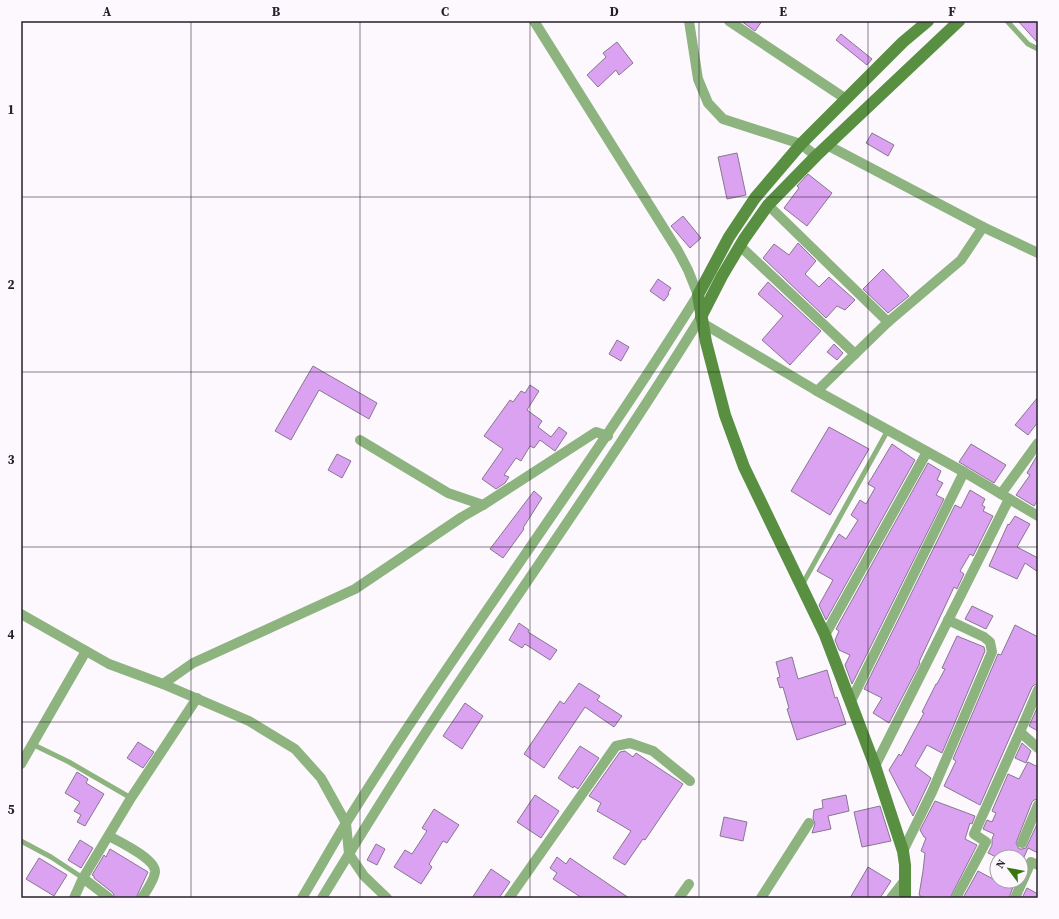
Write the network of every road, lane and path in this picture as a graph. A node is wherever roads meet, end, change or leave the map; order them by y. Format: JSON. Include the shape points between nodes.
{"nodes":[{"id":1,"x":534,"y":21,"type":"edge"},
{"id":2,"x":689,"y":21,"type":"edge"},
{"id":3,"x":728,"y":21,"type":"edge"},
{"id":4,"x":928,"y":21,"type":"edge"},
{"id":5,"x":959,"y":21,"type":"edge"},
{"id":6,"x":1007,"y":21,"type":"edge"},
{"id":7,"x":1038,"y":48,"type":"edge"},
{"id":8,"x":846,"y":100,"type":"junction"},
{"id":9,"x":801,"y":144,"type":"junction"},
{"id":10,"x":827,"y":145,"type":"junction"},
{"id":11,"x":816,"y":156,"type":"junction"},
{"id":12,"x":768,"y":205,"type":"junction"},
{"id":13,"x":983,"y":227,"type":"junction"},
{"id":14,"x":740,"y":246,"type":"junction"},
{"id":15,"x":1038,"y":253,"type":"edge"},
{"id":16,"x":698,"y":295,"type":"junction"},
{"id":17,"x":702,"y":320,"type":"junction"},
{"id":18,"x":888,"y":322,"type":"junction"},
{"id":19,"x":855,"y":354,"type":"junction"},
{"id":20,"x":817,"y":391,"type":"junction"},
{"id":21,"x":888,"y":430,"type":"junction"},
{"id":22,"x":608,"y":436,"type":"junction"},
{"id":23,"x":360,"y":440,"type":"dead end"},
{"id":24,"x":1038,"y":443,"type":"edge"},
{"id":25,"x":927,"y":452,"type":"junction"},
{"id":26,"x":964,"y":472,"type":"junction"},
{"id":27,"x":1005,"y":496,"type":"junction"},
{"id":28,"x":483,"y":505,"type":"junction"},
{"id":29,"x":1038,"y":516,"type":"edge"},
{"id":30,"x":802,"y":586,"type":"junction"},
{"id":31,"x":21,"y":614,"type":"edge"},
{"id":32,"x":948,"y":620,"type":"junction"},
{"id":33,"x":825,"y":635,"type":"junction"},
{"id":34,"x":86,"y":651,"type":"junction"},
{"id":35,"x":164,"y":684,"type":"junction"},
{"id":36,"x":1038,"y":690,"type":"edge"},
{"id":37,"x":197,"y":698,"type":"junction"},
{"id":38,"x":851,"y":701,"type":"junction"},
{"id":39,"x":1020,"y":732,"type":"junction"},
{"id":40,"x":32,"y":744,"type":"junction"},
{"id":41,"x":1038,"y":748,"type":"edge"},
{"id":42,"x":21,"y":764,"type":"edge"},
{"id":43,"x":875,"y":766,"type":"junction"},
{"id":44,"x":690,"y":781,"type":"dead end"},
{"id":45,"x":131,"y":798,"type":"junction"},
{"id":46,"x":1038,"y":805,"type":"edge"},
{"id":47,"x":346,"y":823,"type":"junction"},
{"id":48,"x":809,"y":823,"type":"dead end"},
{"id":49,"x":109,"y":836,"type":"junction"},
{"id":50,"x":21,"y":841,"type":"edge"},
{"id":51,"x":1022,"y":843,"type":"dead end"},
{"id":52,"x":903,"y":851,"type":"junction"},
{"id":53,"x":349,"y":854,"type":"junction"},
{"id":54,"x":1038,"y":865,"type":"edge"},
{"id":55,"x":83,"y":878,"type":"junction"},
{"id":56,"x":905,"y":880,"type":"junction"},
{"id":57,"x":690,"y":884,"type":"dead end"},
{"id":58,"x":763,"y":897,"type":"edge"},
{"id":59,"x":74,"y":898,"type":"edge"},
{"id":60,"x":109,"y":898,"type":"edge"},
{"id":61,"x":142,"y":898,"type":"edge"},
{"id":62,"x":302,"y":898,"type":"edge"},
{"id":63,"x":322,"y":898,"type":"edge"},
{"id":64,"x":387,"y":898,"type":"edge"},
{"id":65,"x":509,"y":898,"type":"edge"},
{"id":66,"x":679,"y":898,"type":"edge"},
{"id":67,"x":891,"y":898,"type":"edge"},
{"id":68,"x":905,"y":898,"type":"edge"},
{"id":69,"x":956,"y":898,"type":"edge"},
{"id":70,"x":1015,"y":898,"type":"edge"}],
"edges":[{"from":1,"to":16,"type":"street","via":[[678,251]]},
{"from":2,"to":9,"type":"street","via":[[698,80],[708,103],[723,119]]},
{"from":3,"to":8,"type":"street"},
{"from":4,"to":8,"type":"street","via":[[903,42]]},
{"from":5,"to":10,"type":"street"},
{"from":6,"to":7,"type":"lane","via":[[1028,44]]},
{"from":8,"to":9,"type":"street"},
{"from":9,"to":11,"type":"street"},
{"from":9,"to":16,"type":"street","via":[[751,204],[729,237]]},
{"from":10,"to":11,"type":"street"},
{"from":10,"to":13,"type":"street"},
{"from":11,"to":12,"type":"street"},
{"from":12,"to":14,"type":"street"},
{"from":12,"to":18,"type":"street"},
{"from":13,"to":15,"type":"street"},
{"from":13,"to":18,"type":"street","via":[[961,260]]},
{"from":14,"to":17,"type":"street","via":[[722,276]]},
{"from":14,"to":19,"type":"street"},
{"from":16,"to":17,"type":"street"},
{"from":16,"to":22,"type":"street"},
{"from":17,"to":20,"type":"street"},
{"from":17,"to":30,"type":"street","via":[[725,415],[744,467]]},
{"from":17,"to":53,"type":"street","via":[[450,696]]},
{"from":18,"to":19,"type":"street"},
{"from":19,"to":20,"type":"street"},
{"from":20,"to":21,"type":"street"},
{"from":21,"to":25,"type":"street"},
{"from":21,"to":30,"type":"lane"},
{"from":22,"to":28,"type":"street","via":[[596,432]]},
{"from":22,"to":47,"type":"street","via":[[434,689]]},
{"from":23,"to":28,"type":"street","via":[[448,493]]},
{"from":24,"to":27,"type":"street"},
{"from":25,"to":26,"type":"street"},
{"from":25,"to":33,"type":"street"},
{"from":26,"to":27,"type":"street"},
{"from":26,"to":38,"type":"street"},
{"from":27,"to":29,"type":"street"},
{"from":27,"to":32,"type":"street"},
{"from":28,"to":35,"type":"street","via":[[355,589],[193,663]]},
{"from":30,"to":33,"type":"street"},
{"from":31,"to":34,"type":"street"},
{"from":32,"to":43,"type":"street"},
{"from":32,"to":52,"type":"street","via":[[984,637],[990,642],[992,652],[932,792]]},
{"from":33,"to":38,"type":"street"},
{"from":34,"to":35,"type":"street","via":[[109,664]]},
{"from":34,"to":40,"type":"street"},
{"from":35,"to":37,"type":"street"},
{"from":36,"to":39,"type":"street"},
{"from":37,"to":45,"type":"street"},
{"from":37,"to":47,"type":"street","via":[[249,721],[295,749],[321,778]]},
{"from":38,"to":43,"type":"street"},
{"from":39,"to":41,"type":"street"},
{"from":39,"to":69,"type":"street","via":[[974,834],[986,842]]},
{"from":40,"to":42,"type":"street"},
{"from":40,"to":45,"type":"lane"},
{"from":43,"to":52,"type":"street"},
{"from":44,"to":65,"type":"street","via":[[654,751],[630,743],[616,746]]},
{"from":45,"to":49,"type":"street"},
{"from":46,"to":51,"type":"street"},
{"from":47,"to":53,"type":"street"},
{"from":47,"to":62,"type":"street"},
{"from":48,"to":58,"type":"street"},
{"from":49,"to":55,"type":"street"},
{"from":49,"to":61,"type":"street","via":[[148,859],[154,868],[155,874]]},
{"from":50,"to":55,"type":"lane"},
{"from":52,"to":56,"type":"street"},
{"from":53,"to":63,"type":"street"},
{"from":53,"to":64,"type":"street","via":[[364,876]]},
{"from":54,"to":70,"type":"street","via":[[1031,862]]},
{"from":55,"to":59,"type":"street"},
{"from":55,"to":60,"type":"street"},
{"from":56,"to":67,"type":"street"},
{"from":56,"to":68,"type":"street"},
{"from":57,"to":66,"type":"street"}]}
